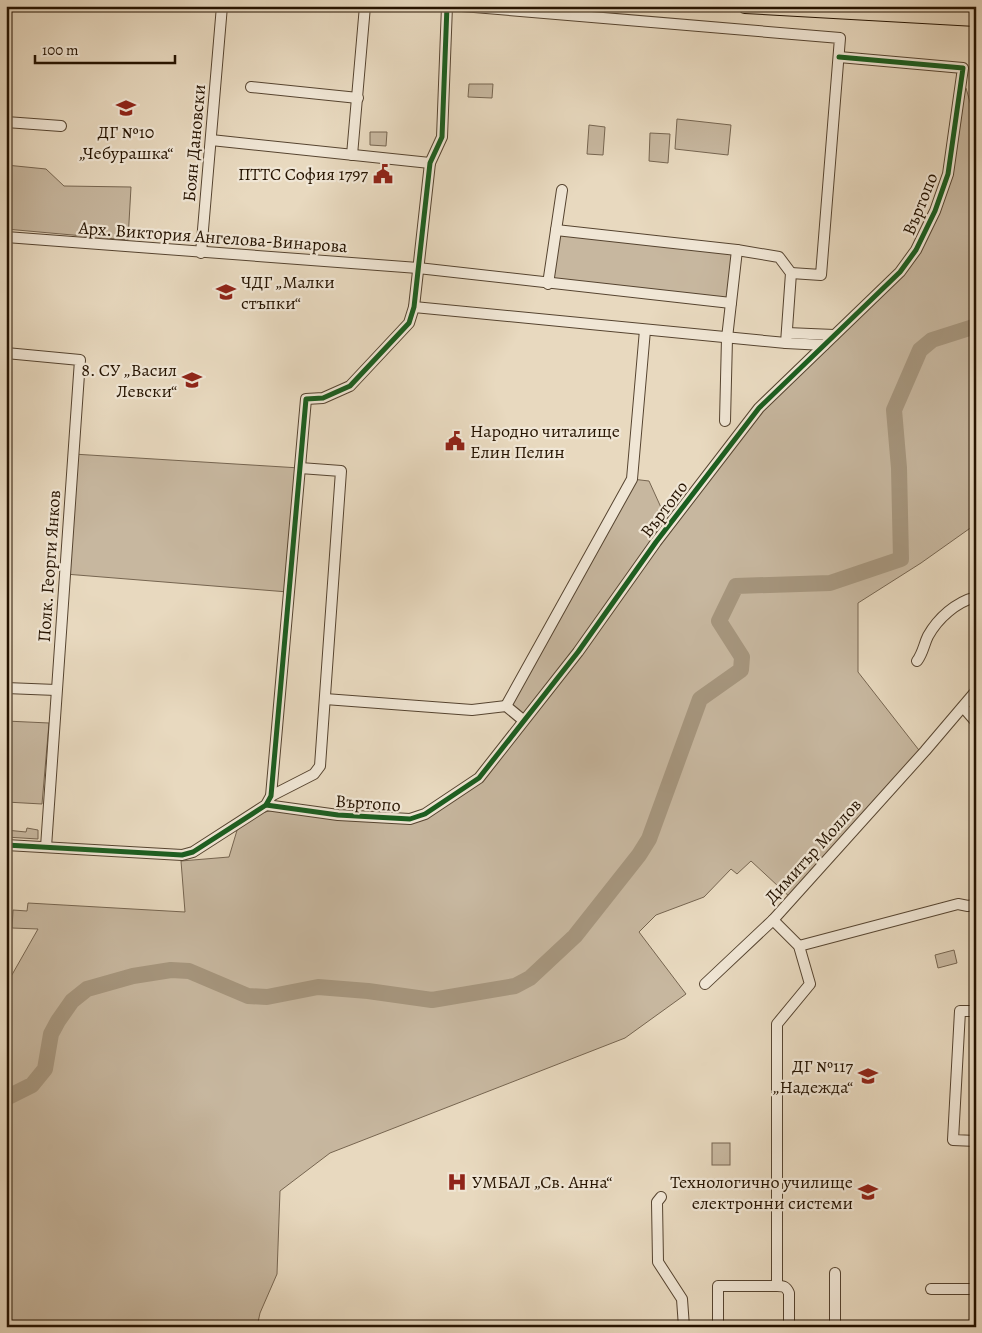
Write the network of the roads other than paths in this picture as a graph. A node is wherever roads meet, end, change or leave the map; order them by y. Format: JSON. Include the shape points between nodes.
{"nodes":[{"id":1,"x":222,"y":6,"type":"edge"},
{"id":2,"x":365,"y":6,"type":"edge"},
{"id":3,"x":447,"y":6,"type":"edge"},
{"id":4,"x":462,"y":6,"type":"edge"},
{"id":5,"x":745,"y":6,"type":"edge"},
{"id":6,"x":976,"y":19,"type":"edge"},
{"id":7,"x":839,"y":57,"type":"junction"},
{"id":8,"x":251,"y":87,"type":"dead end"},
{"id":9,"x":358,"y":98,"type":"junction"},
{"id":10,"x":6,"y":122,"type":"edge"},
{"id":11,"x":61,"y":126,"type":"dead end"},
{"id":12,"x":211,"y":140,"type":"junction"},
{"id":13,"x":352,"y":155,"type":"junction"},
{"id":14,"x":430,"y":163,"type":"junction"},
{"id":15,"x":562,"y":190,"type":"dead end"},
{"id":16,"x":556,"y":230,"type":"junction"},
{"id":17,"x":6,"y":237,"type":"edge"},
{"id":18,"x":737,"y":250,"type":"junction"},
{"id":19,"x":201,"y":253,"type":"junction"},
{"id":20,"x":418,"y":268,"type":"junction"},
{"id":21,"x":791,"y":274,"type":"junction"},
{"id":22,"x":548,"y":284,"type":"junction"},
{"id":23,"x":731,"y":303,"type":"junction"},
{"id":24,"x":414,"y":306,"type":"junction"},
{"id":25,"x":644,"y":330,"type":"junction"},
{"id":26,"x":834,"y":335,"type":"junction"},
{"id":27,"x":727,"y":338,"type":"junction"},
{"id":28,"x":786,"y":338,"type":"junction"},
{"id":29,"x":824,"y":345,"type":"junction"},
{"id":30,"x":6,"y":352,"type":"edge"},
{"id":31,"x":725,"y":421,"type":"dead end"},
{"id":32,"x":300,"y":468,"type":"junction"},
{"id":33,"x":976,"y":597,"type":"edge"},
{"id":34,"x":917,"y":661,"type":"dead end"},
{"id":35,"x":6,"y":688,"type":"edge"},
{"id":36,"x":56,"y":690,"type":"junction"},
{"id":37,"x":976,"y":692,"type":"edge"},
{"id":38,"x":325,"y":699,"type":"junction"},
{"id":39,"x":506,"y":706,"type":"junction"},
{"id":40,"x":963,"y":707,"type":"junction"},
{"id":41,"x":523,"y":720,"type":"junction"},
{"id":42,"x":976,"y":722,"type":"edge"},
{"id":43,"x":269,"y":800,"type":"junction"},
{"id":44,"x":6,"y":845,"type":"edge"},
{"id":45,"x":46,"y":847,"type":"junction"},
{"id":46,"x":976,"y":904,"type":"edge"},
{"id":47,"x":773,"y":920,"type":"junction"},
{"id":48,"x":799,"y":946,"type":"junction"},
{"id":49,"x":705,"y":984,"type":"dead end"},
{"id":50,"x":976,"y":1011,"type":"edge"},
{"id":51,"x":976,"y":1141,"type":"edge"},
{"id":52,"x":661,"y":1197,"type":"dead end"},
{"id":53,"x":835,"y":1273,"type":"dead end"},
{"id":54,"x":780,"y":1286,"type":"junction"},
{"id":55,"x":931,"y":1289,"type":"dead end"},
{"id":56,"x":976,"y":1289,"type":"edge"},
{"id":57,"x":684,"y":1327,"type":"edge"},
{"id":58,"x":718,"y":1327,"type":"edge"},
{"id":59,"x":789,"y":1327,"type":"edge"},
{"id":60,"x":835,"y":1327,"type":"edge"}],
"edges":[{"from":1,"to":12,"type":"street","name":"Боян Дановски"},
{"from":2,"to":9,"type":"street"},
{"from":3,"to":14,"type":"street","via":[[442,137]]},
{"from":4,"to":7,"type":"street","via":[[840,38]]},
{"from":5,"to":6,"type":"main road"},
{"from":7,"to":21,"type":"street","via":[[821,276]]},
{"from":7,"to":26,"type":"street","name":"Въртопо","via":[[963,68],[948,174],[935,211],[916,250],[900,272]]},
{"from":8,"to":9,"type":"street"},
{"from":9,"to":13,"type":"street"},
{"from":10,"to":11,"type":"street"},
{"from":12,"to":13,"type":"street"},
{"from":12,"to":19,"type":"street","name":"Боян Дановски"},
{"from":13,"to":14,"type":"street"},
{"from":14,"to":20,"type":"street"},
{"from":15,"to":16,"type":"street"},
{"from":16,"to":18,"type":"street"},
{"from":16,"to":22,"type":"street"},
{"from":17,"to":19,"type":"street","name":"Арх. Виктория Ангелова-Винарова"},
{"from":18,"to":21,"type":"street","via":[[779,257]]},
{"from":18,"to":23,"type":"street"},
{"from":19,"to":20,"type":"street","name":"Арх. Виктория Ангелова-Винарова"},
{"from":20,"to":22,"type":"street","name":"Арх. Виктория Ангелова-Винарова"},
{"from":20,"to":24,"type":"street"},
{"from":21,"to":28,"type":"street"},
{"from":22,"to":23,"type":"street","name":"Арх. Виктория Ангелова-Винарова"},
{"from":23,"to":27,"type":"street"},
{"from":24,"to":25,"type":"street"},
{"from":24,"to":32,"type":"street","via":[[409,323],[350,386],[323,398],[306,399]]},
{"from":25,"to":27,"type":"street"},
{"from":25,"to":39,"type":"street","via":[[632,479]]},
{"from":26,"to":28,"type":"street"},
{"from":26,"to":29,"type":"street","name":"Въртопо"},
{"from":27,"to":28,"type":"street"},
{"from":27,"to":31,"type":"street"},
{"from":28,"to":29,"type":"street"},
{"from":29,"to":41,"type":"street","name":"Въртопо","via":[[759,408],[656,542],[578,652]]},
{"from":30,"to":36,"type":"street","name":"Полк. Георги Янков","via":[[80,360]]},
{"from":32,"to":38,"type":"street","via":[[341,471]]},
{"from":32,"to":43,"type":"street"},
{"from":33,"to":34,"type":"street","via":[[963,600],[942,618],[928,637]]},
{"from":35,"to":36,"type":"street"},
{"from":36,"to":45,"type":"street","name":"Полк. Георги Янков"},
{"from":37,"to":40,"type":"street","name":"Димитър Моллов"},
{"from":38,"to":39,"type":"street","via":[[472,710]]},
{"from":38,"to":43,"type":"street","via":[[320,766],[314,774]]},
{"from":39,"to":41,"type":"street"},
{"from":40,"to":42,"type":"street"},
{"from":40,"to":47,"type":"street","name":"Димитър Моллов"},
{"from":41,"to":43,"type":"street","name":"Въртопо","via":[[479,778],[426,814],[410,819],[338,815]]},
{"from":43,"to":45,"type":"street","via":[[193,852],[182,855]]},
{"from":44,"to":45,"type":"street"},
{"from":46,"to":48,"type":"street","via":[[958,904]]},
{"from":47,"to":48,"type":"street","name":"Димитър Моллов"},
{"from":47,"to":49,"type":"street"},
{"from":48,"to":54,"type":"street","name":"Димитър Моллов","via":[[810,984],[777,1024]]},
{"from":50,"to":51,"type":"street","via":[[960,1011],[953,1140]]},
{"from":52,"to":57,"type":"street","via":[[657,1202],[658,1262],[682,1299]]},
{"from":53,"to":60,"type":"street"},
{"from":54,"to":58,"type":"street","via":[[718,1286]]},
{"from":54,"to":59,"type":"street","name":"Димитър Моллов","via":[[787,1288],[789,1293]]},
{"from":55,"to":56,"type":"street"}]}
